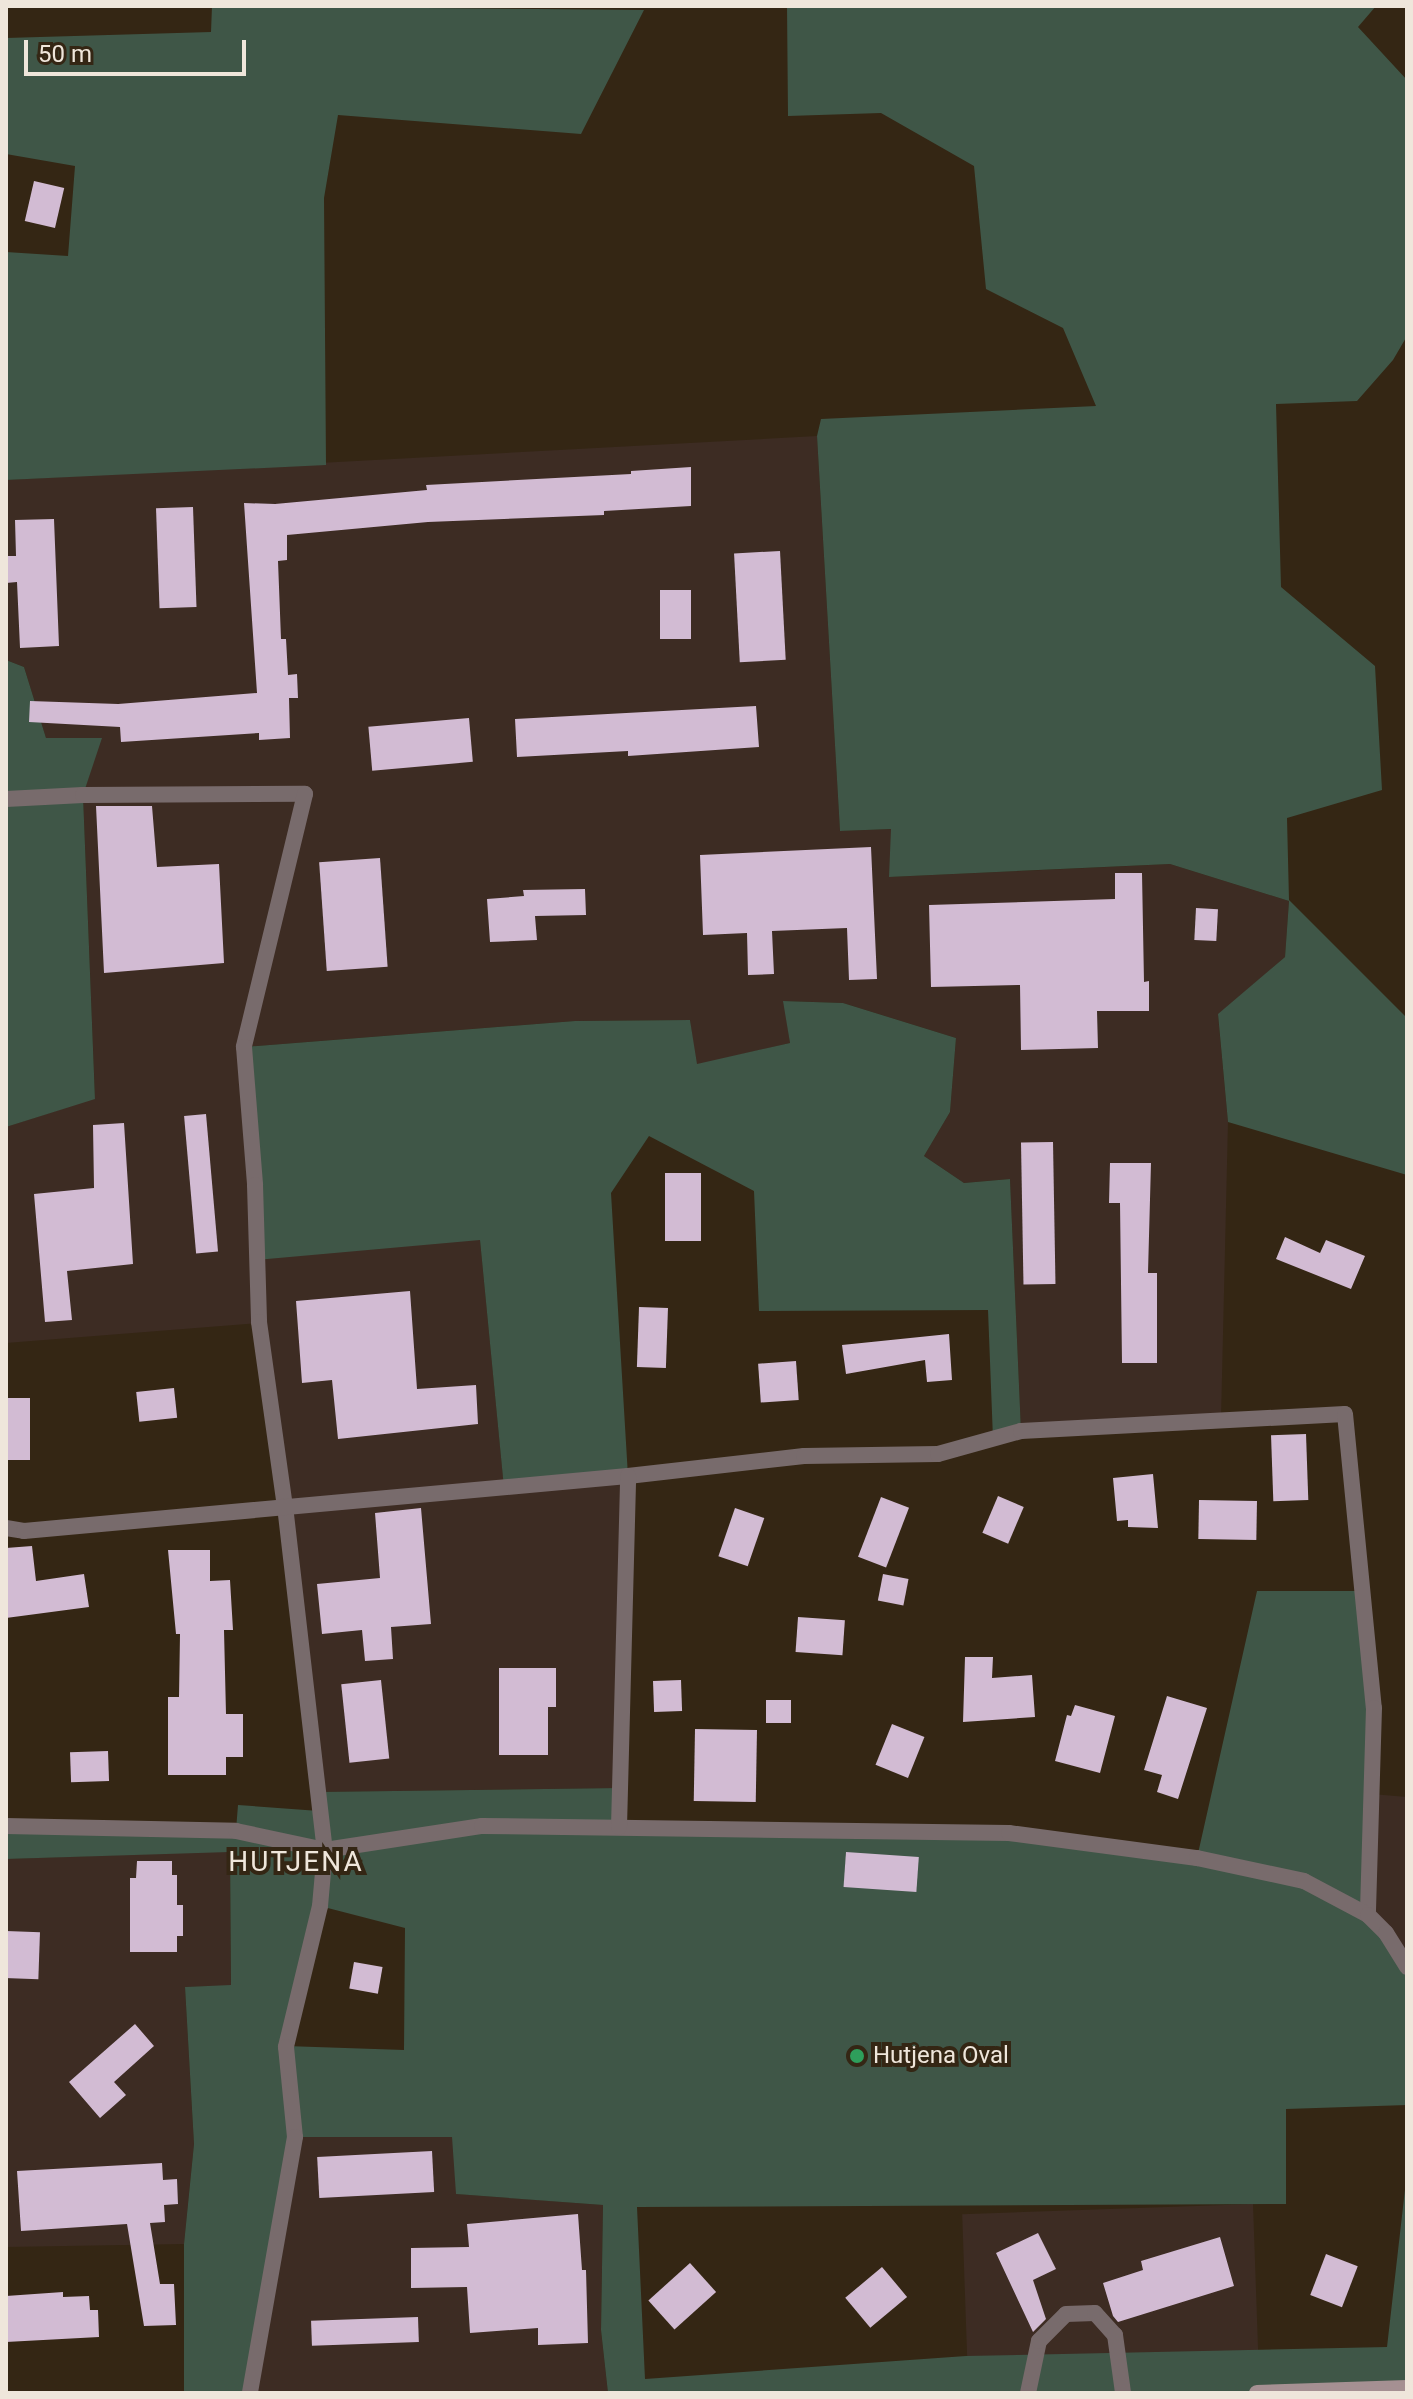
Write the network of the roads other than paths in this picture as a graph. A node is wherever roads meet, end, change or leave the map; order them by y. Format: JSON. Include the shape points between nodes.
{"nodes":[{"id":1,"x":6,"y":799,"type":"edge"},
{"id":2,"x":628,"y":1476,"type":"junction"},
{"id":3,"x":285,"y":1506,"type":"junction"},
{"id":4,"x":6,"y":1528,"type":"edge"},
{"id":5,"x":6,"y":1826,"type":"edge"},
{"id":6,"x":619,"y":1827,"type":"junction"},
{"id":7,"x":325,"y":1850,"type":"junction"},
{"id":8,"x":1368,"y":1915,"type":"junction"},
{"id":9,"x":1407,"y":1967,"type":"edge"},
{"id":10,"x":1407,"y":2388,"type":"edge"},
{"id":11,"x":250,"y":2393,"type":"edge"},
{"id":12,"x":1028,"y":2393,"type":"edge"},
{"id":13,"x":1123,"y":2393,"type":"edge"},
{"id":14,"x":1257,"y":2393,"type":"edge"}],
"edges":[{"from":1,"to":3,"type":"street","via":[[305,794],[244,1047],[259,1322]]},
{"from":2,"to":3,"type":"street"},
{"from":2,"to":6,"type":"street"},
{"from":2,"to":8,"type":"street","via":[[804,1456],[938,1454],[1021,1431],[1345,1414],[1374,1708]]},
{"from":3,"to":4,"type":"street","via":[[24,1531]]},
{"from":3,"to":7,"type":"street"},
{"from":5,"to":7,"type":"street","via":[[236,1831]]},
{"from":6,"to":7,"type":"street","via":[[482,1826]]},
{"from":6,"to":8,"type":"street","via":[[1009,1833],[1197,1858],[1304,1881]]},
{"from":7,"to":11,"type":"street","via":[[320,1906],[286,2047],[295,2137]]},
{"from":8,"to":9,"type":"street"},
{"from":10,"to":14,"type":"main road"},
{"from":12,"to":13,"type":"street","via":[[1039,2341],[1066,2314],[1095,2313],[1115,2335]]}]}
